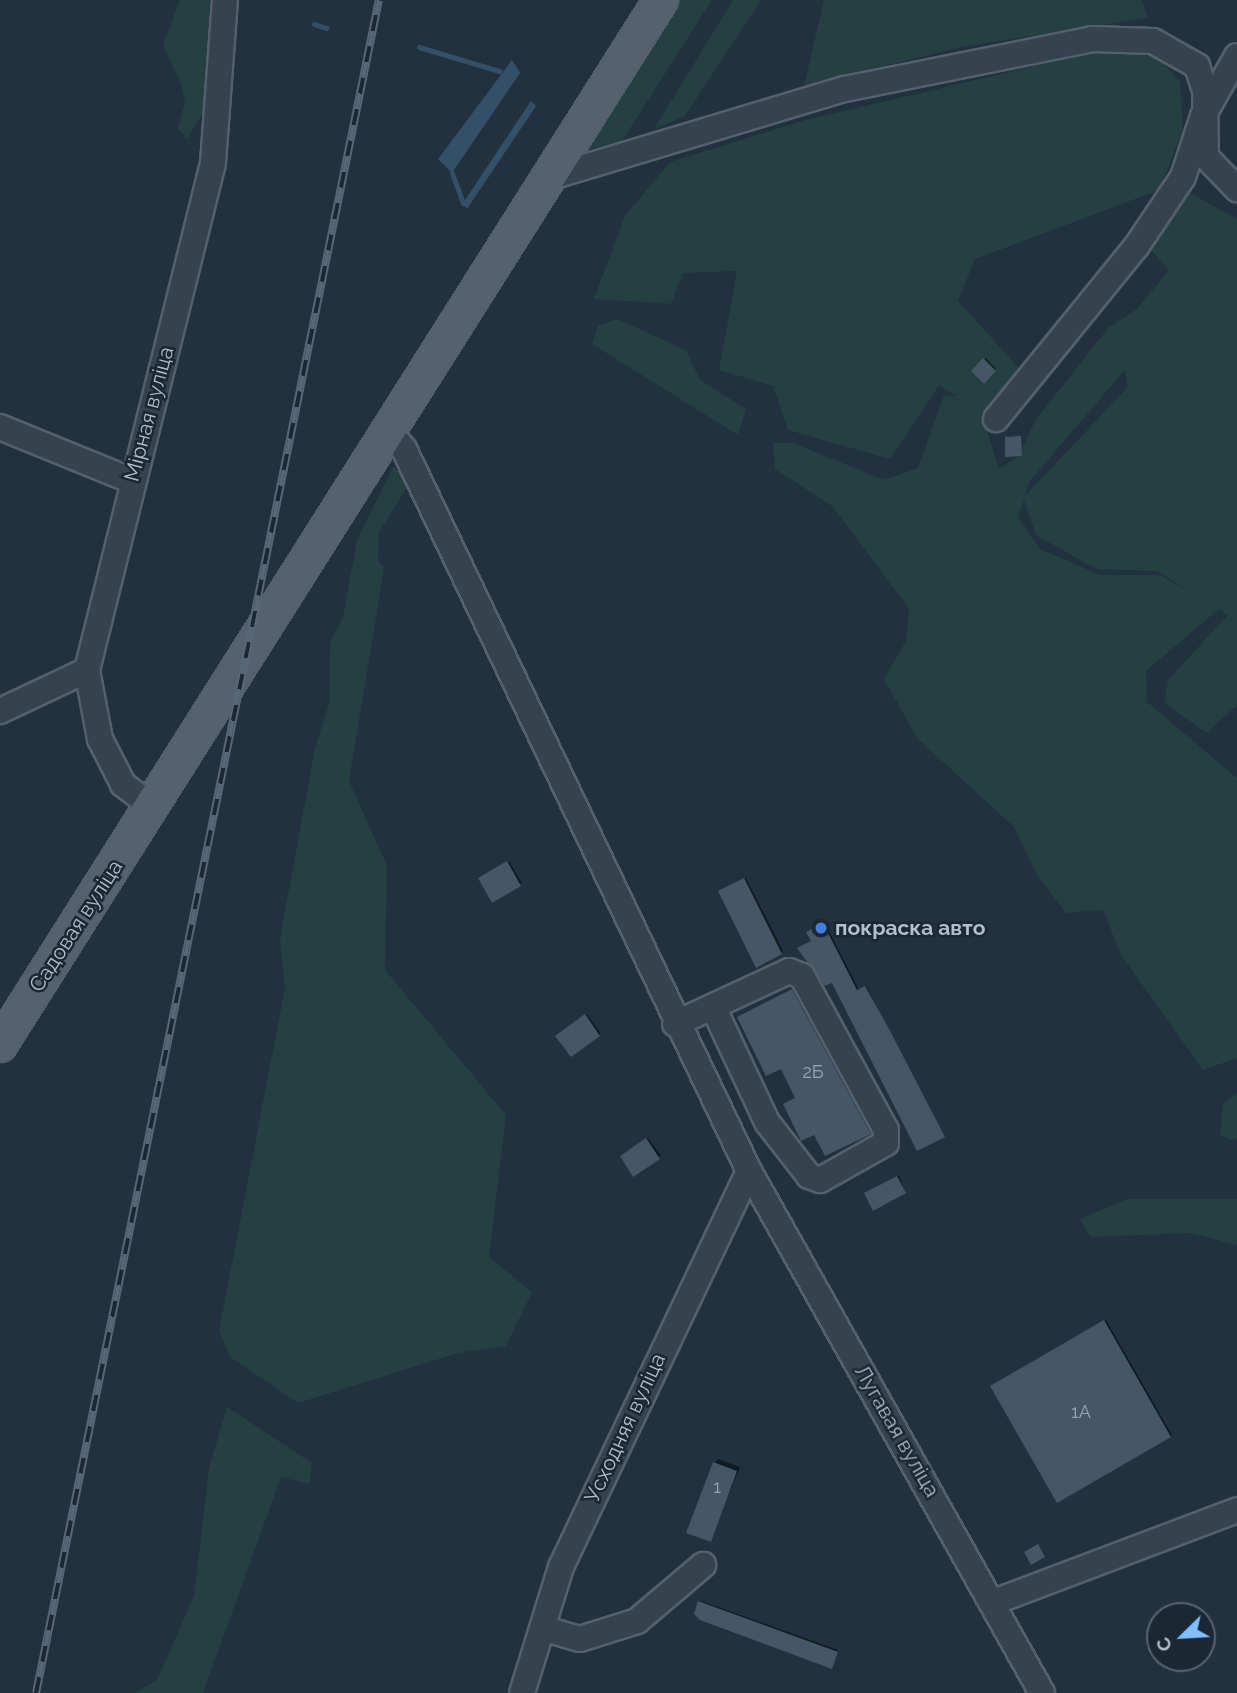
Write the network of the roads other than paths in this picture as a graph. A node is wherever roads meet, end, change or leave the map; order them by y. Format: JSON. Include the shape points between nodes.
{"nodes":[{"id":1,"x":225,"y":0,"type":"edge"},
{"id":2,"x":661,"y":0,"type":"edge"},
{"id":3,"x":1236,"y":58,"type":"edge"},
{"id":4,"x":1197,"y":66,"type":"junction"},
{"id":5,"x":1203,"y":116,"type":"junction"},
{"id":6,"x":551,"y":177,"type":"junction"},
{"id":7,"x":1237,"y":190,"type":"edge"},
{"id":8,"x":996,"y":419,"type":"dead end"},
{"id":9,"x":0,"y":426,"type":"edge"},
{"id":10,"x":390,"y":433,"type":"junction"},
{"id":11,"x":130,"y":480,"type":"junction"},
{"id":12,"x":87,"y":670,"type":"junction"},
{"id":13,"x":0,"y":711,"type":"edge"},
{"id":14,"x":153,"y":807,"type":"junction"},
{"id":15,"x":714,"y":1009,"type":"junction"},
{"id":16,"x":675,"y":1024,"type":"junction"},
{"id":17,"x":0,"y":1045,"type":"edge"},
{"id":18,"x":749,"y":1171,"type":"junction"},
{"id":19,"x":1237,"y":1510,"type":"edge"},
{"id":20,"x":703,"y":1565,"type":"dead end"},
{"id":21,"x":994,"y":1602,"type":"junction"},
{"id":22,"x":545,"y":1629,"type":"junction"},
{"id":23,"x":522,"y":1693,"type":"edge"},
{"id":24,"x":1042,"y":1693,"type":"edge"}],
"edges":[{"from":1,"to":11,"type":"street","name":"Мірная вуліца","via":[[214,163]]},
{"from":2,"to":6,"type":"main road","name":"Садовая вуліца"},
{"from":3,"to":4,"type":"street"},
{"from":3,"to":5,"type":"street"},
{"from":4,"to":5,"type":"street","via":[[1205,90]]},
{"from":4,"to":6,"type":"street","via":[[1153,41],[1092,39],[845,89]]},
{"from":5,"to":7,"type":"street","via":[[1206,157]]},
{"from":5,"to":8,"type":"street","via":[[1183,177],[1136,247]]},
{"from":6,"to":10,"type":"main road","name":"Садовая вуліца"},
{"from":9,"to":11,"type":"street"},
{"from":10,"to":14,"type":"main road","name":"Садовая вуліца"},
{"from":10,"to":16,"type":"street","name":"Лугавая вуліца","via":[[404,449]]},
{"from":11,"to":12,"type":"street","name":"Мірная вуліца"},
{"from":12,"to":13,"type":"street"},
{"from":12,"to":14,"type":"street","name":"Мірная вуліца","via":[[100,739],[123,784]]},
{"from":14,"to":17,"type":"main road","name":"Садовая вуліца"},
{"from":15,"to":15,"type":"street","via":[[789,971],[802,976],[886,1130],[886,1143],[820,1180],[809,1176],[767,1122]]},
{"from":15,"to":16,"type":"street"},
{"from":16,"to":18,"type":"street","name":"Лугавая вуліца"},
{"from":18,"to":21,"type":"street","name":"Лугавая вуліца"},
{"from":18,"to":22,"type":"street","name":"Усходняя вуліца","via":[[609,1458],[561,1567]]},
{"from":19,"to":21,"type":"street"},
{"from":20,"to":22,"type":"street","via":[[637,1621],[580,1639]]},
{"from":21,"to":24,"type":"street","name":"Лугавая вуліца"},
{"from":22,"to":23,"type":"street","name":"Усходняя вуліца"}]}
